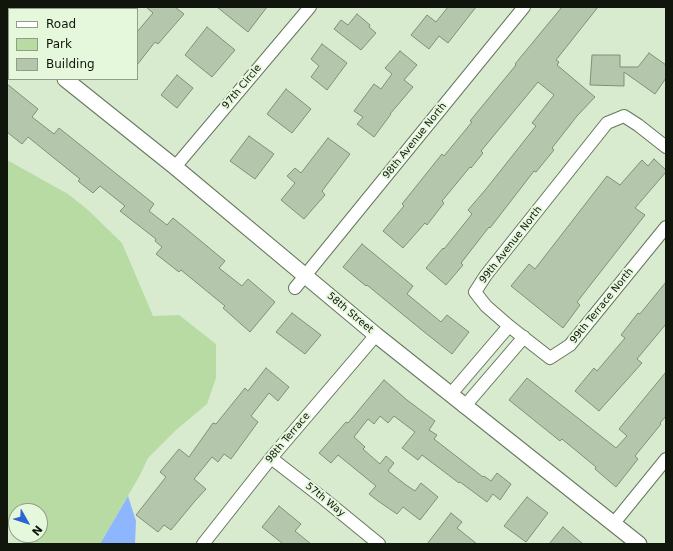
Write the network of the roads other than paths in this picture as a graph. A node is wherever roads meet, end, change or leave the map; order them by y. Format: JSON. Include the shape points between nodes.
{"nodes":[{"id":1,"x":310,"y":7,"type":"edge"},
{"id":2,"x":524,"y":7,"type":"edge"},
{"id":3,"x":66,"y":80,"type":"edge"},
{"id":4,"x":666,"y":147,"type":"edge"},
{"id":5,"x":175,"y":167,"type":"junction"},
{"id":6,"x":666,"y":227,"type":"edge"},
{"id":7,"x":305,"y":275,"type":"junction"},
{"id":8,"x":295,"y":288,"type":"dead end"},
{"id":9,"x":509,"y":326,"type":"junction"},
{"id":10,"x":376,"y":335,"type":"junction"},
{"id":11,"x":524,"y":337,"type":"junction"},
{"id":12,"x":450,"y":395,"type":"junction"},
{"id":13,"x":464,"y":407,"type":"junction"},
{"id":14,"x":271,"y":458,"type":"junction"},
{"id":15,"x":666,"y":459,"type":"edge"},
{"id":16,"x":614,"y":523,"type":"junction"},
{"id":17,"x":203,"y":544,"type":"edge"},
{"id":18,"x":379,"y":544,"type":"edge"},
{"id":19,"x":639,"y":544,"type":"edge"}],
"edges":[{"from":1,"to":5,"type":"street","name":"97th Circle"},
{"from":2,"to":7,"type":"street","name":"98th Avenue North"},
{"from":3,"to":5,"type":"street","name":"58th Street"},
{"from":4,"to":9,"type":"street","name":"99th Avenue North","via":[[624,116],[607,123],[486,275],[476,292],[486,306]]},
{"from":5,"to":7,"type":"street","name":"58th Street"},
{"from":6,"to":11,"type":"street","name":"99th Terrace North","via":[[570,345],[550,358]]},
{"from":7,"to":8,"type":"street","name":"98th Avenue North"},
{"from":7,"to":10,"type":"street","name":"58th Street"},
{"from":9,"to":11,"type":"street","name":"99th Terrace North"},
{"from":9,"to":12,"type":"street"},
{"from":10,"to":12,"type":"street","name":"58th Street"},
{"from":10,"to":14,"type":"street","name":"98th Terrace"},
{"from":11,"to":13,"type":"street"},
{"from":12,"to":13,"type":"street","name":"58th Street"},
{"from":13,"to":16,"type":"street","name":"58th Street"},
{"from":14,"to":17,"type":"street","name":"98th Terrace"},
{"from":14,"to":18,"type":"street","name":"57th Way"},
{"from":15,"to":16,"type":"street"},
{"from":16,"to":19,"type":"street","name":"58th Street"}]}
